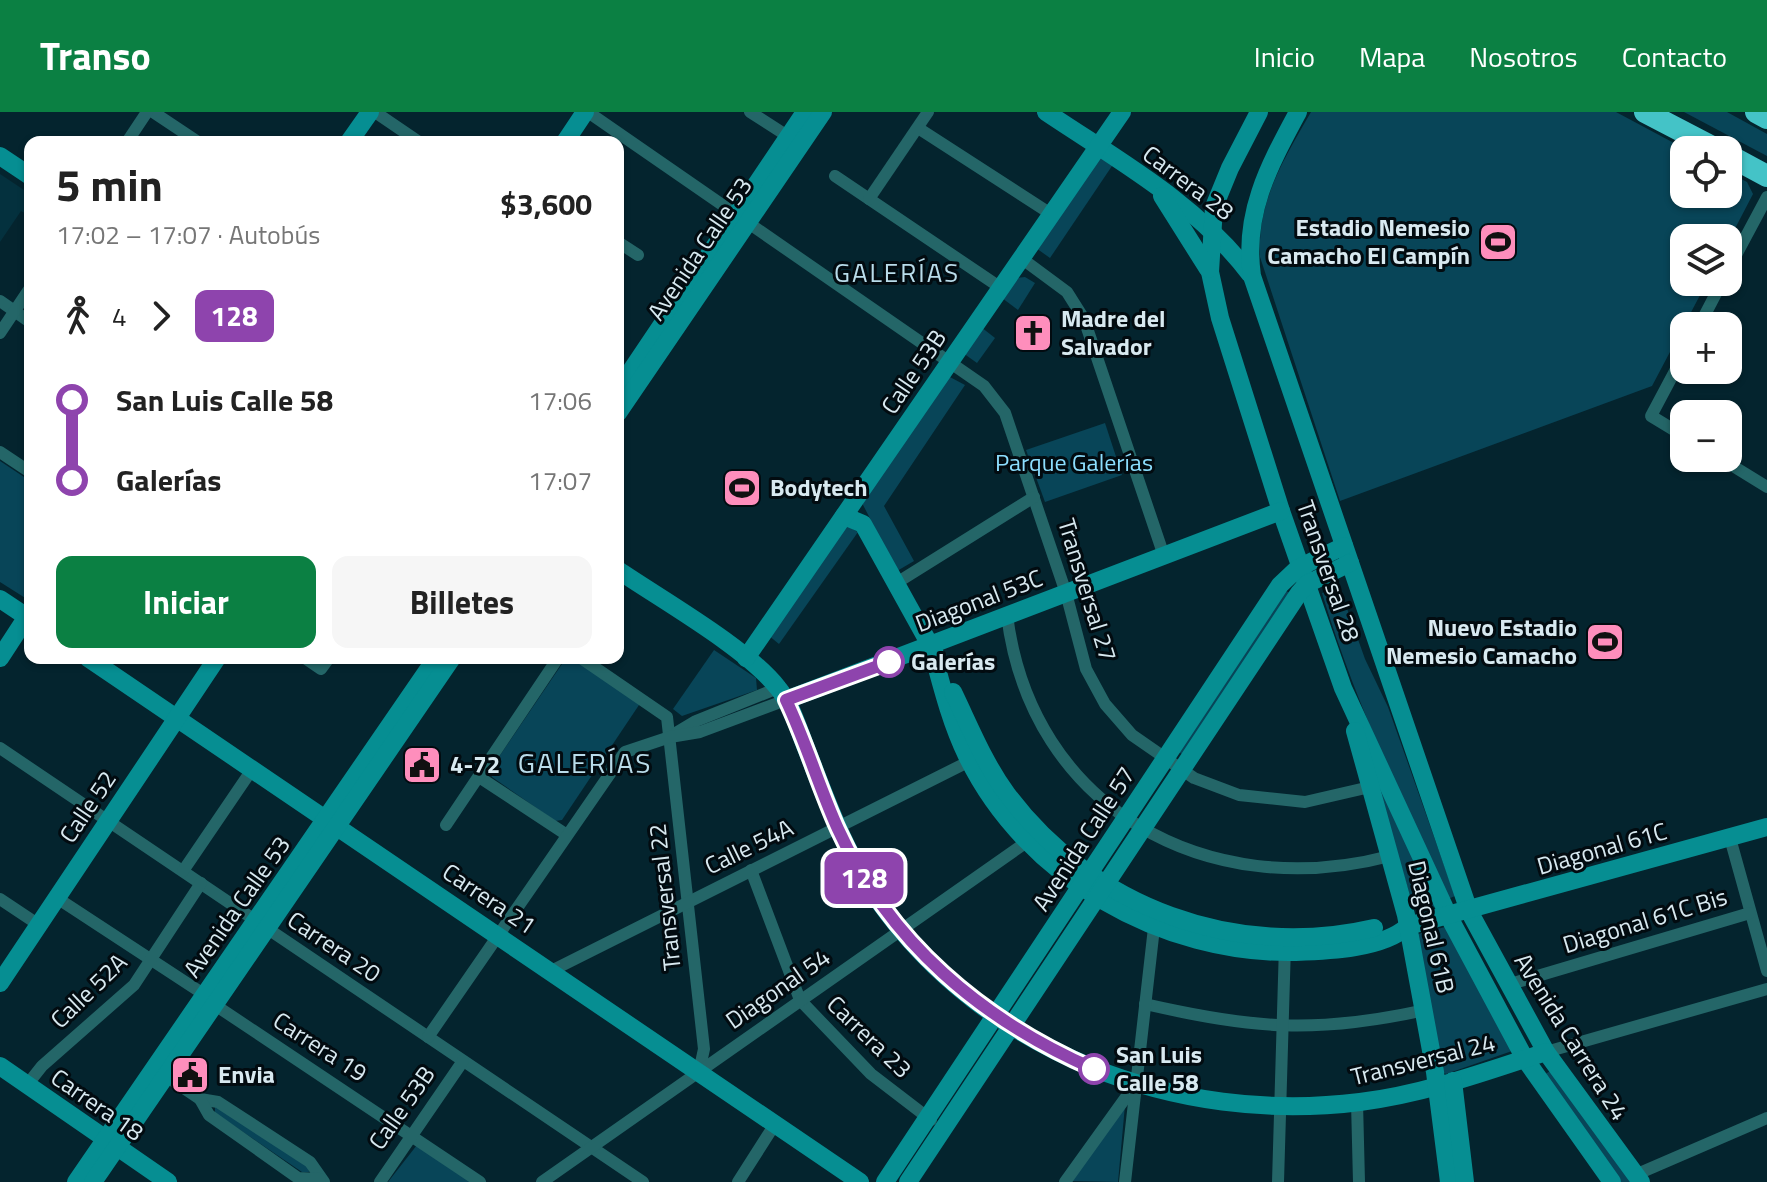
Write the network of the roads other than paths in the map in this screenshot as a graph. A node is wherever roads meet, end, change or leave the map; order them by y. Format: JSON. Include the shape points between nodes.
{"nodes":[{"id":1,"x":147,"y":112,"type":"edge"},
{"id":2,"x":153,"y":112,"type":"edge"},
{"id":3,"x":372,"y":112,"type":"edge"},
{"id":4,"x":586,"y":112,"type":"edge"},
{"id":5,"x":750,"y":112,"type":"edge"},
{"id":6,"x":805,"y":112,"type":"edge"},
{"id":7,"x":823,"y":112,"type":"edge"},
{"id":8,"x":928,"y":112,"type":"edge"},
{"id":9,"x":1046,"y":112,"type":"edge"},
{"id":10,"x":1122,"y":112,"type":"edge"},
{"id":11,"x":1259,"y":112,"type":"edge"},
{"id":12,"x":1298,"y":112,"type":"edge"},
{"id":13,"x":1645,"y":112,"type":"edge"},
{"id":14,"x":1756,"y":112,"type":"edge"},
{"id":15,"x":1767,"y":118,"type":"edge"},
{"id":16,"x":918,"y":128,"type":"junction"},
{"id":17,"x":131,"y":136,"type":"edge"},
{"id":18,"x":189,"y":136,"type":"edge"},
{"id":19,"x":354,"y":136,"type":"edge"},
{"id":20,"x":410,"y":136,"type":"edge"},
{"id":21,"x":569,"y":136,"type":"edge"},
{"id":22,"x":621,"y":136,"type":"edge"},
{"id":23,"x":1691,"y":136,"type":"edge"},
{"id":24,"x":789,"y":137,"type":"junction"},
{"id":25,"x":624,"y":138,"type":"edge"},
{"id":26,"x":1098,"y":147,"type":"junction"},
{"id":27,"x":0,"y":156,"type":"edge"},
{"id":28,"x":1742,"y":163,"type":"edge"},
{"id":29,"x":24,"y":172,"type":"edge"},
{"id":30,"x":835,"y":176,"type":"dead end"},
{"id":31,"x":1767,"y":176,"type":"edge"},
{"id":32,"x":1154,"y":184,"type":"junction"},
{"id":33,"x":1220,"y":189,"type":"junction"},
{"id":34,"x":1767,"y":197,"type":"edge"},
{"id":35,"x":869,"y":199,"type":"junction"},
{"id":36,"x":1180,"y":201,"type":"junction"},
{"id":37,"x":1051,"y":214,"type":"junction"},
{"id":38,"x":741,"y":219,"type":"junction"},
{"id":39,"x":1211,"y":227,"type":"junction"},
{"id":40,"x":1742,"y":244,"type":"edge"},
{"id":41,"x":624,"y":246,"type":"edge"},
{"id":42,"x":638,"y":255,"type":"dead end"},
{"id":43,"x":1021,"y":258,"type":"junction"},
{"id":44,"x":1210,"y":272,"type":"junction"},
{"id":45,"x":1252,"y":276,"type":"junction"},
{"id":46,"x":1001,"y":288,"type":"junction"},
{"id":47,"x":24,"y":297,"type":"edge"},
{"id":48,"x":0,"y":301,"type":"edge"},
{"id":49,"x":15,"y":311,"type":"junction"},
{"id":50,"x":24,"y":318,"type":"edge"},
{"id":51,"x":0,"y":333,"type":"edge"},
{"id":52,"x":949,"y":362,"type":"junction"},
{"id":53,"x":1670,"y":380,"type":"edge"},
{"id":54,"x":624,"y":382,"type":"edge"},
{"id":55,"x":624,"y":404,"type":"edge"},
{"id":56,"x":1670,"y":428,"type":"edge"},
{"id":57,"x":0,"y":452,"type":"edge"},
{"id":58,"x":24,"y":468,"type":"edge"},
{"id":59,"x":1742,"y":472,"type":"edge"},
{"id":60,"x":1767,"y":487,"type":"edge"},
{"id":61,"x":1034,"y":497,"type":"junction"},
{"id":62,"x":1281,"y":511,"type":"junction"},
{"id":63,"x":844,"y":516,"type":"junction"},
{"id":64,"x":1347,"y":554,"type":"junction"},
{"id":65,"x":1164,"y":556,"type":"junction"},
{"id":66,"x":624,"y":574,"type":"edge"},
{"id":67,"x":1304,"y":575,"type":"junction"},
{"id":68,"x":898,"y":582,"type":"junction"},
{"id":69,"x":1066,"y":593,"type":"junction"},
{"id":70,"x":0,"y":599,"type":"edge"},
{"id":71,"x":24,"y":613,"type":"edge"},
{"id":72,"x":1007,"y":615,"type":"junction"},
{"id":73,"x":24,"y":623,"type":"edge"},
{"id":74,"x":931,"y":646,"type":"junction"},
{"id":75,"x":0,"y":658,"type":"edge"},
{"id":76,"x":746,"y":658,"type":"junction"},
{"id":77,"x":97,"y":664,"type":"edge"},
{"id":78,"x":213,"y":664,"type":"edge"},
{"id":79,"x":432,"y":664,"type":"edge"},
{"id":80,"x":448,"y":664,"type":"edge"},
{"id":81,"x":554,"y":664,"type":"edge"},
{"id":82,"x":590,"y":664,"type":"edge"},
{"id":83,"x":1343,"y":688,"type":"junction"},
{"id":84,"x":782,"y":694,"type":"junction"},
{"id":85,"x":177,"y":717,"type":"junction"},
{"id":86,"x":670,"y":737,"type":"junction"},
{"id":87,"x":0,"y":748,"type":"edge"},
{"id":88,"x":976,"y":758,"type":"junction"},
{"id":89,"x":1165,"y":760,"type":"junction"},
{"id":90,"x":253,"y":768,"type":"junction"},
{"id":91,"x":1181,"y":770,"type":"junction"},
{"id":92,"x":479,"y":777,"type":"junction"},
{"id":93,"x":1370,"y":787,"type":"junction"},
{"id":94,"x":1127,"y":817,"type":"junction"},
{"id":95,"x":108,"y":820,"type":"junction"},
{"id":96,"x":333,"y":822,"type":"junction"},
{"id":97,"x":446,"y":825,"type":"dead end"},
{"id":98,"x":1767,"y":827,"type":"edge"},
{"id":99,"x":838,"y":828,"type":"junction"},
{"id":100,"x":1144,"y":828,"type":"junction"},
{"id":101,"x":567,"y":835,"type":"junction"},
{"id":102,"x":1034,"y":836,"type":"junction"},
{"id":103,"x":1730,"y":838,"type":"junction"},
{"id":104,"x":1390,"y":856,"type":"junction"},
{"id":105,"x":751,"y":870,"type":"junction"},
{"id":106,"x":183,"y":871,"type":"junction"},
{"id":107,"x":1085,"y":881,"type":"junction"},
{"id":108,"x":201,"y":883,"type":"junction"},
{"id":109,"x":1101,"y":892,"type":"junction"},
{"id":110,"x":57,"y":898,"type":"junction"},
{"id":111,"x":0,"y":899,"type":"edge"},
{"id":112,"x":687,"y":902,"type":"junction"},
{"id":113,"x":1469,"y":911,"type":"junction"},
{"id":114,"x":1750,"y":913,"type":"junction"},
{"id":115,"x":1449,"y":917,"type":"junction"},
{"id":116,"x":1155,"y":919,"type":"junction"},
{"id":117,"x":262,"y":924,"type":"junction"},
{"id":118,"x":39,"y":925,"type":"junction"},
{"id":119,"x":1408,"y":926,"type":"junction"},
{"id":120,"x":902,"y":931,"type":"junction"},
{"id":121,"x":498,"y":935,"type":"junction"},
{"id":122,"x":1285,"y":945,"type":"junction"},
{"id":123,"x":150,"y":959,"type":"junction"},
{"id":124,"x":551,"y":971,"type":"junction"},
{"id":125,"x":1767,"y":971,"type":"edge"},
{"id":126,"x":0,"y":983,"type":"edge"},
{"id":127,"x":1507,"y":985,"type":"junction"},
{"id":128,"x":1767,"y":989,"type":"edge"},
{"id":129,"x":210,"y":1000,"type":"junction"},
{"id":130,"x":800,"y":1000,"type":"junction"},
{"id":131,"x":1145,"y":1004,"type":"junction"},
{"id":132,"x":1425,"y":1010,"type":"junction"},
{"id":133,"x":996,"y":1016,"type":"junction"},
{"id":134,"x":1012,"y":1027,"type":"junction"},
{"id":135,"x":1283,"y":1028,"type":"junction"},
{"id":136,"x":428,"y":1037,"type":"junction"},
{"id":137,"x":1546,"y":1052,"type":"junction"},
{"id":138,"x":1525,"y":1059,"type":"junction"},
{"id":139,"x":463,"y":1061,"type":"junction"},
{"id":140,"x":0,"y":1066,"type":"edge"},
{"id":141,"x":699,"y":1072,"type":"junction"},
{"id":142,"x":166,"y":1076,"type":"junction"},
{"id":143,"x":1136,"y":1084,"type":"junction"},
{"id":144,"x":1446,"y":1084,"type":"junction"},
{"id":145,"x":27,"y":1085,"type":"junction"},
{"id":146,"x":200,"y":1099,"type":"junction"},
{"id":147,"x":1357,"y":1102,"type":"junction"},
{"id":148,"x":1280,"y":1106,"type":"junction"},
{"id":149,"x":928,"y":1117,"type":"junction"},
{"id":150,"x":1767,"y":1118,"type":"edge"},
{"id":151,"x":775,"y":1124,"type":"junction"},
{"id":152,"x":944,"y":1128,"type":"junction"},
{"id":153,"x":412,"y":1134,"type":"junction"},
{"id":154,"x":110,"y":1144,"type":"junction"},
{"id":155,"x":590,"y":1148,"type":"junction"},
{"id":156,"x":1638,"y":1178,"type":"edge"},
{"id":157,"x":322,"y":1181,"type":"edge"},
{"id":158,"x":1610,"y":1181,"type":"edge"},
{"id":159,"x":76,"y":1182,"type":"edge"},
{"id":160,"x":93,"y":1182,"type":"edge"},
{"id":161,"x":168,"y":1182,"type":"edge"},
{"id":162,"x":380,"y":1182,"type":"edge"},
{"id":163,"x":480,"y":1182,"type":"edge"},
{"id":164,"x":542,"y":1182,"type":"edge"},
{"id":165,"x":643,"y":1182,"type":"edge"},
{"id":166,"x":738,"y":1182,"type":"edge"},
{"id":167,"x":860,"y":1182,"type":"edge"},
{"id":168,"x":885,"y":1182,"type":"edge"},
{"id":169,"x":908,"y":1182,"type":"edge"},
{"id":170,"x":1065,"y":1182,"type":"edge"},
{"id":171,"x":1125,"y":1182,"type":"edge"},
{"id":172,"x":1278,"y":1182,"type":"edge"},
{"id":173,"x":1359,"y":1182,"type":"edge"},
{"id":174,"x":1449,"y":1182,"type":"edge"},
{"id":175,"x":1465,"y":1182,"type":"edge"}],
"edges":[{"from":1,"to":17,"type":"street"},
{"from":2,"to":18,"type":"street"},
{"from":3,"to":19,"type":"main road"},
{"from":3,"to":20,"type":"street"},
{"from":4,"to":21,"type":"main road"},
{"from":4,"to":22,"type":"street","name":"Transversal 27"},
{"from":5,"to":24,"type":"street"},
{"from":6,"to":24,"type":"main road","name":"Avenida Calle 53"},
{"from":7,"to":38,"type":"main road","name":"Avenida Calle 53"},
{"from":8,"to":16,"type":"street"},
{"from":9,"to":26,"type":"main road","name":"Carrera 28"},
{"from":10,"to":26,"type":"main road","name":"Calle 53B"},
{"from":11,"to":33,"type":"main road","name":"Transversal 28"},
{"from":12,"to":45,"type":"main road","via":[[1257,196],[1250,235]]},
{"from":13,"to":23,"type":"highway"},
{"from":14,"to":15,"type":"highway"},
{"from":16,"to":35,"type":"street"},
{"from":16,"to":37,"type":"street"},
{"from":24,"to":38,"type":"main road","name":"Avenida Calle 53"},
{"from":25,"to":38,"type":"street","name":"Transversal 27"},
{"from":26,"to":32,"type":"main road","name":"Carrera 28"},
{"from":26,"to":37,"type":"main road","name":"Calle 53B"},
{"from":27,"to":29,"type":"main road"},
{"from":28,"to":31,"type":"highway"},
{"from":30,"to":35,"type":"street"},
{"from":32,"to":36,"type":"main road","name":"Carrera 28"},
{"from":32,"to":44,"type":"main road"},
{"from":33,"to":36,"type":"main road"},
{"from":33,"to":39,"type":"main road","name":"Transversal 28"},
{"from":34,"to":40,"type":"street"},
{"from":35,"to":46,"type":"street"},
{"from":36,"to":39,"type":"main road","name":"Carrera 28"},
{"from":37,"to":43,"type":"main road","name":"Calle 53B"},
{"from":38,"to":52,"type":"street","name":"Transversal 27"},
{"from":38,"to":54,"type":"main road","name":"Avenida Calle 53"},
{"from":38,"to":55,"type":"main road","name":"Avenida Calle 53"},
{"from":39,"to":44,"type":"main road","name":"Transversal 28"},
{"from":39,"to":45,"type":"main road","name":"Carrera 28"},
{"from":41,"to":42,"type":"street"},
{"from":43,"to":46,"type":"main road","name":"Calle 53B"},
{"from":43,"to":65,"type":"street","via":[[1067,292],[1084,319]]},
{"from":44,"to":62,"type":"main road","name":"Transversal 28"},
{"from":45,"to":64,"type":"main road","name":"Transversal 28"},
{"from":46,"to":52,"type":"main road","name":"Calle 53B"},
{"from":47,"to":49,"type":"street"},
{"from":48,"to":49,"type":"street"},
{"from":49,"to":50,"type":"street"},
{"from":49,"to":51,"type":"street"},
{"from":52,"to":61,"type":"street","name":"Transversal 27","via":[[984,386],[1000,406]]},
{"from":52,"to":63,"type":"main road","name":"Calle 53B"},
{"from":53,"to":56,"type":"street","via":[[1651,416]]},
{"from":57,"to":58,"type":"street"},
{"from":59,"to":60,"type":"street"},
{"from":61,"to":68,"type":"street"},
{"from":61,"to":69,"type":"street","name":"Transversal 27"},
{"from":62,"to":65,"type":"main road","name":"Diagonal 53C"},
{"from":62,"to":67,"type":"main road","name":"Transversal 28"},
{"from":63,"to":68,"type":"main road","name":"Diagonal 61C","via":[[863,524]]},
{"from":63,"to":76,"type":"main road","name":"Calle 53B"},
{"from":64,"to":67,"type":"main road","name":"Avenida Calle 57"},
{"from":64,"to":113,"type":"main road","name":"Transversal 28"},
{"from":65,"to":69,"type":"main road","name":"Diagonal 53C"},
{"from":66,"to":76,"type":"main road"},
{"from":67,"to":83,"type":"main road","name":"Transversal 28"},
{"from":67,"to":89,"type":"main road","name":"Avenida Calle 57","via":[[1280,585]]},
{"from":67,"to":91,"type":"main road","name":"Avenida Calle 57"},
{"from":68,"to":74,"type":"main road","name":"Diagonal 61C"},
{"from":69,"to":72,"type":"main road","name":"Diagonal 53C"},
{"from":69,"to":89,"type":"street","name":"Transversal 27","via":[[1086,669],[1105,704],[1132,735]]},
{"from":70,"to":71,"type":"main road"},
{"from":72,"to":74,"type":"main road","name":"Diagonal 53C"},
{"from":72,"to":94,"type":"street","via":[[1020,683],[1045,735],[1073,772]]},
{"from":73,"to":75,"type":"main road"},
{"from":74,"to":84,"type":"main road","name":"Diagonal 53C"},
{"from":74,"to":88,"type":"main road","name":"Diagonal 61C","via":[[951,718]]},
{"from":76,"to":84,"type":"main road"},
{"from":77,"to":85,"type":"main road","name":"Carrera 21"},
{"from":78,"to":85,"type":"main road","name":"Calle 52"},
{"from":79,"to":96,"type":"main road","name":"Avenida Calle 53"},
{"from":80,"to":96,"type":"main road","name":"Avenida Calle 53"},
{"from":81,"to":92,"type":"street"},
{"from":82,"to":86,"type":"street","name":"Transversal 22","via":[[667,717]]},
{"from":83,"to":93,"type":"main road","name":"Diagonal 61B"},
{"from":83,"to":115,"type":"main road","name":"Transversal 28"},
{"from":84,"to":86,"type":"street","name":"Diagonal 53C","via":[[700,732]]},
{"from":84,"to":99,"type":"main road","name":"Transversal 24"},
{"from":85,"to":90,"type":"main road","name":"Carrera 21"},
{"from":85,"to":95,"type":"main road","name":"Calle 52"},
{"from":86,"to":101,"type":"street","name":"Diagonal 53C","via":[[625,752]]},
{"from":86,"to":112,"type":"street","name":"Transversal 22"},
{"from":87,"to":95,"type":"street","name":"Carrera 20"},
{"from":88,"to":99,"type":"street","name":"Calle 54A"},
{"from":88,"to":102,"type":"main road","name":"Diagonal 61C"},
{"from":89,"to":91,"type":"street","name":"Transversal 27"},
{"from":89,"to":94,"type":"main road","name":"Avenida Calle 57"},
{"from":90,"to":96,"type":"main road","name":"Carrera 21"},
{"from":90,"to":106,"type":"street"},
{"from":91,"to":93,"type":"street","name":"Transversal 27","via":[[1207,785],[1272,801],[1305,802]]},
{"from":91,"to":100,"type":"main road","name":"Avenida Calle 57"},
{"from":92,"to":97,"type":"street"},
{"from":92,"to":101,"type":"street"},
{"from":93,"to":104,"type":"main road","name":"Diagonal 61B"},
{"from":94,"to":100,"type":"street"},
{"from":94,"to":107,"type":"main road","name":"Avenida Calle 57"},
{"from":95,"to":106,"type":"street","name":"Carrera 20"},
{"from":95,"to":110,"type":"main road","name":"Calle 52"},
{"from":96,"to":117,"type":"main road","name":"Avenida Calle 53"},
{"from":96,"to":121,"type":"main road","name":"Carrera 21"},
{"from":98,"to":103,"type":"main road","name":"Diagonal 61C"},
{"from":99,"to":105,"type":"street","name":"Calle 54A"},
{"from":99,"to":120,"type":"main road","name":"Transversal 24","via":[[867,884]]},
{"from":100,"to":104,"type":"street","via":[[1208,856],[1280,870],[1342,867]]},
{"from":100,"to":109,"type":"main road","name":"Avenida Calle 57"},
{"from":101,"to":121,"type":"street","name":"Diagonal 53C"},
{"from":102,"to":107,"type":"main road","name":"Diagonal 61C"},
{"from":102,"to":120,"type":"street","name":"Diagonal 54"},
{"from":103,"to":113,"type":"main road","name":"Diagonal 61C"},
{"from":103,"to":114,"type":"street"},
{"from":104,"to":119,"type":"main road","name":"Diagonal 61B"},
{"from":105,"to":112,"type":"street","name":"Calle 54A"},
{"from":105,"to":130,"type":"street","name":"Carrera 23"},
{"from":106,"to":108,"type":"street","name":"Carrera 20"},
{"from":107,"to":109,"type":"main road","name":"Diagonal 61C"},
{"from":107,"to":133,"type":"main road","name":"Avenida Calle 57"},
{"from":108,"to":117,"type":"street","name":"Carrera 20"},
{"from":108,"to":123,"type":"street","name":"Calle 52A"},
{"from":109,"to":116,"type":"main road","name":"Diagonal 61C"},
{"from":109,"to":134,"type":"main road","name":"Avenida Calle 57"},
{"from":110,"to":118,"type":"main road","name":"Calle 52"},
{"from":110,"to":123,"type":"street","name":"Carrera 19"},
{"from":111,"to":118,"type":"street"},
{"from":112,"to":124,"type":"street","name":"Calle 54A"},
{"from":112,"to":141,"type":"street","name":"Transversal 22","via":[[704,1049]]},
{"from":113,"to":115,"type":"main road","name":"Diagonal 61C"},
{"from":113,"to":127,"type":"main road","name":"Avenida Carrera 24"},
{"from":114,"to":125,"type":"street"},
{"from":114,"to":127,"type":"street","name":"Diagonal 61C Bis"},
{"from":115,"to":119,"type":"main road","name":"Diagonal 61C"},
{"from":115,"to":138,"type":"main road","name":"Avenida Carrera 24"},
{"from":116,"to":122,"type":"main road","name":"Diagonal 61C"},
{"from":116,"to":131,"type":"street"},
{"from":117,"to":129,"type":"main road","name":"Avenida Calle 53"},
{"from":117,"to":136,"type":"street","name":"Carrera 20"},
{"from":118,"to":126,"type":"main road","name":"Calle 52"},
{"from":119,"to":122,"type":"main road","name":"Diagonal 61C","via":[[1396,923]]},
{"from":119,"to":132,"type":"main road","name":"Diagonal 61B"},
{"from":120,"to":130,"type":"street","name":"Diagonal 54"},
{"from":120,"to":133,"type":"main road","name":"Transversal 24","via":[[939,971]]},
{"from":121,"to":124,"type":"main road","name":"Carrera 21"},
{"from":121,"to":136,"type":"street","name":"Diagonal 53C"},
{"from":122,"to":135,"type":"street"},
{"from":123,"to":129,"type":"street","name":"Carrera 19"},
{"from":123,"to":145,"type":"street","name":"Calle 52A","via":[[134,985]]},
{"from":124,"to":141,"type":"main road","name":"Carrera 21"},
{"from":127,"to":137,"type":"main road","name":"Avenida Carrera 24"},
{"from":128,"to":137,"type":"street"},
{"from":129,"to":142,"type":"main road","name":"Avenida Calle 53"},
{"from":129,"to":153,"type":"street","name":"Carrera 19"},
{"from":129,"to":154,"type":"main road","name":"Avenida Calle 53"},
{"from":130,"to":141,"type":"street","name":"Diagonal 54"},
{"from":130,"to":149,"type":"street","name":"Carrera 23","via":[[862,1066]]},
{"from":131,"to":135,"type":"street"},
{"from":131,"to":143,"type":"street"},
{"from":132,"to":135,"type":"street","via":[[1353,1024]]},
{"from":132,"to":144,"type":"main road","name":"Diagonal 61B"},
{"from":133,"to":134,"type":"main road","name":"Transversal 24"},
{"from":133,"to":149,"type":"main road","name":"Avenida Calle 57"},
{"from":134,"to":143,"type":"main road","name":"Transversal 24","via":[[1071,1059]]},
{"from":134,"to":152,"type":"main road","name":"Avenida Calle 57"},
{"from":135,"to":148,"type":"street"},
{"from":136,"to":139,"type":"street","name":"Carrera 20"},
{"from":137,"to":138,"type":"main road","name":"Transversal 24"},
{"from":137,"to":156,"type":"main road","name":"Avenida Carrera 24"},
{"from":138,"to":144,"type":"main road","name":"Transversal 24"},
{"from":138,"to":158,"type":"main road","name":"Avenida Carrera 24"},
{"from":139,"to":153,"type":"street","name":"Calle 53B"},
{"from":139,"to":155,"type":"street","name":"Carrera 20"},
{"from":140,"to":145,"type":"main road","name":"Carrera 18"},
{"from":141,"to":151,"type":"main road","name":"Carrera 21"},
{"from":141,"to":155,"type":"street","name":"Diagonal 54"},
{"from":142,"to":146,"type":"street"},
{"from":142,"to":154,"type":"main road","name":"Avenida Calle 53"},
{"from":143,"to":148,"type":"main road","name":"Transversal 24","via":[[1206,1100]]},
{"from":143,"to":170,"type":"street"},
{"from":143,"to":171,"type":"street"},
{"from":144,"to":147,"type":"main road","name":"Transversal 24"},
{"from":144,"to":174,"type":"main road","name":"Diagonal 61B"},
{"from":144,"to":175,"type":"main road","name":"Diagonal 61B"},
{"from":145,"to":154,"type":"main road","name":"Carrera 18"},
{"from":146,"to":157,"type":"street","via":[[218,1102],[310,1162]]},
{"from":146,"to":157,"type":"street","via":[[209,1115],[298,1178]]},
{"from":147,"to":148,"type":"main road","name":"Transversal 24"},
{"from":147,"to":173,"type":"street"},
{"from":148,"to":172,"type":"street"},
{"from":149,"to":152,"type":"street","name":"Carrera 23"},
{"from":149,"to":168,"type":"main road","name":"Avenida Calle 57"},
{"from":150,"to":156,"type":"street"},
{"from":151,"to":166,"type":"street"},
{"from":151,"to":167,"type":"main road","name":"Carrera 21"},
{"from":152,"to":169,"type":"main road","name":"Avenida Calle 57"},
{"from":153,"to":162,"type":"street","name":"Calle 53B"},
{"from":153,"to":163,"type":"street","name":"Carrera 19"},
{"from":154,"to":159,"type":"main road","name":"Avenida Calle 53"},
{"from":154,"to":160,"type":"main road","name":"Avenida Calle 53"},
{"from":154,"to":161,"type":"main road","name":"Carrera 18"},
{"from":155,"to":164,"type":"street","name":"Diagonal 54"},
{"from":155,"to":165,"type":"street","name":"Carrera 20"}]}
